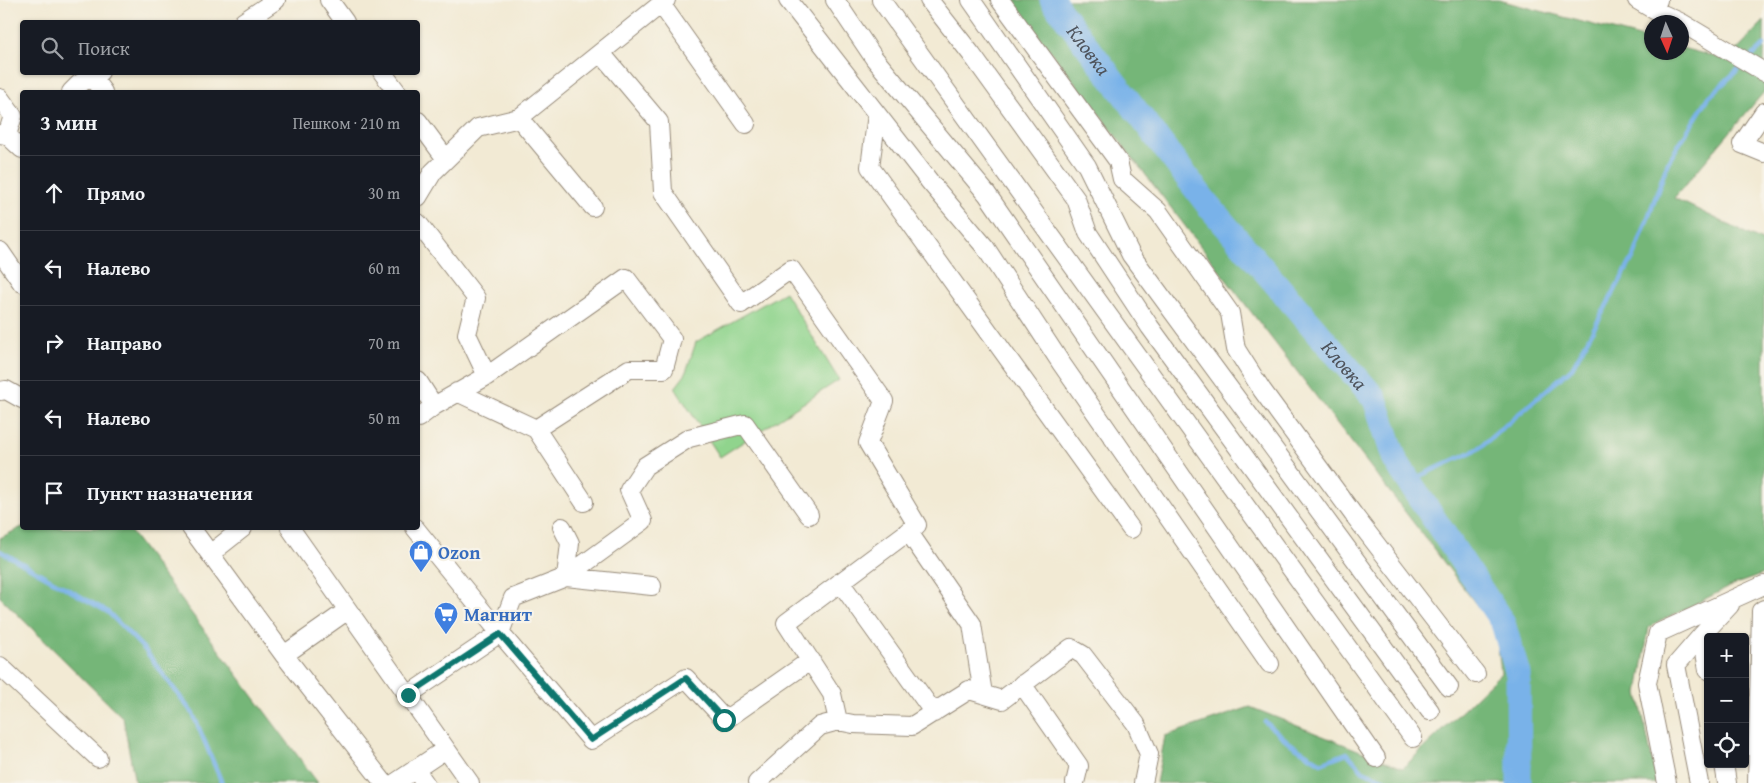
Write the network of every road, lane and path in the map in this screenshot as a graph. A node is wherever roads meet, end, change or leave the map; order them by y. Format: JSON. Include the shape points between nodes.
{"nodes":[{"id":1,"x":276,"y":0,"type":"edge"},
{"id":2,"x":328,"y":0,"type":"edge"},
{"id":3,"x":788,"y":0,"type":"edge"},
{"id":4,"x":834,"y":0,"type":"edge"},
{"id":5,"x":880,"y":0,"type":"edge"},
{"id":6,"x":929,"y":0,"type":"edge"},
{"id":7,"x":971,"y":0,"type":"edge"},
{"id":8,"x":1000,"y":0,"type":"edge"},
{"id":9,"x":1636,"y":0,"type":"edge"},
{"id":10,"x":664,"y":2,"type":"edge"},
{"id":11,"x":1656,"y":5,"type":"edge"},
{"id":12,"x":1670,"y":15,"type":"edge"},
{"id":13,"x":246,"y":20,"type":"edge"},
{"id":14,"x":343,"y":20,"type":"edge"},
{"id":15,"x":1689,"y":28,"type":"edge"},
{"id":16,"x":601,"y":53,"type":"junction"},
{"id":17,"x":1764,"y":72,"type":"edge"},
{"id":18,"x":96,"y":75,"type":"edge"},
{"id":19,"x":384,"y":75,"type":"edge"},
{"id":20,"x":73,"y":90,"type":"edge"},
{"id":21,"x":102,"y":90,"type":"edge"},
{"id":22,"x":396,"y":90,"type":"edge"},
{"id":23,"x":0,"y":98,"type":"edge"},
{"id":24,"x":1764,"y":112,"type":"edge"},
{"id":25,"x":877,"y":114,"type":"junction"},
{"id":26,"x":519,"y":118,"type":"junction"},
{"id":27,"x":420,"y":124,"type":"edge"},
{"id":28,"x":746,"y":124,"type":"dead end"},
{"id":29,"x":4,"y":135,"type":"edge"},
{"id":30,"x":20,"y":146,"type":"edge"},
{"id":31,"x":1764,"y":153,"type":"edge"},
{"id":32,"x":446,"y":160,"type":"junction"},
{"id":33,"x":420,"y":194,"type":"edge"},
{"id":34,"x":593,"y":207,"type":"dead end"},
{"id":35,"x":420,"y":226,"type":"edge"},
{"id":36,"x":0,"y":251,"type":"edge"},
{"id":37,"x":20,"y":281,"type":"edge"},
{"id":38,"x":487,"y":376,"type":"junction"},
{"id":39,"x":420,"y":383,"type":"edge"},
{"id":40,"x":0,"y":390,"type":"edge"},
{"id":41,"x":457,"y":392,"type":"junction"},
{"id":42,"x":20,"y":398,"type":"edge"},
{"id":43,"x":434,"y":406,"type":"junction"},
{"id":44,"x":420,"y":416,"type":"edge"},
{"id":45,"x":536,"y":428,"type":"junction"},
{"id":46,"x":584,"y":502,"type":"dead end"},
{"id":47,"x":809,"y":515,"type":"dead end"},
{"id":48,"x":562,"y":527,"type":"dead end"},
{"id":49,"x":1131,"y":529,"type":"dead end"},
{"id":50,"x":192,"y":530,"type":"edge"},
{"id":51,"x":240,"y":530,"type":"edge"},
{"id":52,"x":291,"y":530,"type":"edge"},
{"id":53,"x":417,"y":530,"type":"edge"},
{"id":54,"x":908,"y":532,"type":"junction"},
{"id":55,"x":210,"y":554,"type":"junction"},
{"id":56,"x":566,"y":577,"type":"junction"},
{"id":57,"x":840,"y":582,"type":"junction"},
{"id":58,"x":1764,"y":584,"type":"edge"},
{"id":59,"x":652,"y":586,"type":"dead end"},
{"id":60,"x":1737,"y":598,"type":"junction"},
{"id":61,"x":1764,"y":608,"type":"edge"},
{"id":62,"x":348,"y":610,"type":"junction"},
{"id":63,"x":500,"y":634,"type":"junction"},
{"id":64,"x":1702,"y":634,"type":"junction"},
{"id":65,"x":1704,"y":646,"type":"edge"},
{"id":66,"x":284,"y":655,"type":"junction"},
{"id":67,"x":811,"y":660,"type":"junction"},
{"id":68,"x":1270,"y":664,"type":"dead end"},
{"id":69,"x":0,"y":666,"type":"edge"},
{"id":70,"x":1476,"y":674,"type":"dead end"},
{"id":71,"x":1022,"y":684,"type":"junction"},
{"id":72,"x":1449,"y":687,"type":"dead end"},
{"id":73,"x":983,"y":694,"type":"junction"},
{"id":74,"x":408,"y":695,"type":"junction"},
{"id":75,"x":1430,"y":711,"type":"dead end"},
{"id":76,"x":934,"y":713,"type":"junction"},
{"id":77,"x":838,"y":721,"type":"junction"},
{"id":78,"x":1412,"y":738,"type":"dead end"},
{"id":79,"x":446,"y":749,"type":"junction"},
{"id":80,"x":98,"y":758,"type":"dead end"},
{"id":81,"x":1376,"y":758,"type":"dead end"},
{"id":82,"x":1725,"y":768,"type":"edge"},
{"id":83,"x":420,"y":776,"type":"edge"},
{"id":84,"x":384,"y":783,"type":"edge"},
{"id":85,"x":395,"y":783,"type":"edge"},
{"id":86,"x":470,"y":783,"type":"edge"},
{"id":87,"x":757,"y":783,"type":"edge"},
{"id":88,"x":1075,"y":783,"type":"edge"},
{"id":89,"x":1143,"y":783,"type":"edge"},
{"id":90,"x":1667,"y":783,"type":"edge"},
{"id":91,"x":1699,"y":783,"type":"edge"},
{"id":92,"x":1727,"y":783,"type":"edge"},
{"id":93,"x":1757,"y":783,"type":"edge"}],
"edges":[{"from":1,"to":13,"type":"street"},
{"from":2,"to":14,"type":"street"},
{"from":3,"to":25,"type":"street"},
{"from":4,"to":81,"type":"street","via":[[874,58],[987,194]]},
{"from":5,"to":78,"type":"street"},
{"from":6,"to":75,"type":"street","via":[[972,54],[1076,199],[1088,234],[1150,327]]},
{"from":7,"to":72,"type":"street","via":[[1087,166],[1131,255]]},
{"from":8,"to":70,"type":"street","via":[[1118,161],[1122,180],[1158,211],[1230,313],[1236,349],[1262,390]]},
{"from":9,"to":11,"type":"street"},
{"from":10,"to":16,"type":"street"},
{"from":10,"to":28,"type":"street"},
{"from":11,"to":12,"type":"street"},
{"from":15,"to":17,"type":"street"},
{"from":16,"to":26,"type":"street"},
{"from":16,"to":54,"type":"street","via":[[659,122],[664,192],[741,304],[791,269],[884,401],[868,443],[917,525]]},
{"from":18,"to":20,"type":"street"},
{"from":18,"to":21,"type":"street"},
{"from":19,"to":22,"type":"street"},
{"from":23,"to":29,"type":"street","via":[[13,116]]},
{"from":24,"to":31,"type":"street","via":[[1742,144]]},
{"from":25,"to":49,"type":"street","via":[[870,167]]},
{"from":25,"to":68,"type":"street","via":[[985,247]]},
{"from":26,"to":32,"type":"street","via":[[478,128]]},
{"from":26,"to":34,"type":"street"},
{"from":27,"to":32,"type":"street"},
{"from":29,"to":30,"type":"street"},
{"from":32,"to":33,"type":"street","via":[[433,172]]},
{"from":35,"to":38,"type":"street","via":[[476,298],[467,334]]},
{"from":36,"to":37,"type":"street"},
{"from":38,"to":41,"type":"street"},
{"from":38,"to":45,"type":"street","via":[[626,278],[672,339],[664,369],[629,369]]},
{"from":39,"to":43,"type":"street"},
{"from":40,"to":42,"type":"street"},
{"from":41,"to":43,"type":"street"},
{"from":41,"to":45,"type":"street"},
{"from":43,"to":44,"type":"street"},
{"from":45,"to":46,"type":"street"},
{"from":47,"to":56,"type":"street","via":[[744,424],[689,438],[645,466],[629,490],[643,521]]},
{"from":48,"to":56,"type":"street","via":[[570,543]]},
{"from":50,"to":55,"type":"street"},
{"from":51,"to":55,"type":"street"},
{"from":52,"to":62,"type":"street"},
{"from":53,"to":63,"type":"street"},
{"from":54,"to":57,"type":"street"},
{"from":54,"to":73,"type":"street","via":[[972,624]]},
{"from":55,"to":66,"type":"street"},
{"from":56,"to":59,"type":"street"},
{"from":56,"to":63,"type":"street","via":[[513,598]]},
{"from":57,"to":67,"type":"street","via":[[786,623]]},
{"from":57,"to":76,"type":"street"},
{"from":58,"to":60,"type":"street"},
{"from":60,"to":64,"type":"street"},
{"from":60,"to":90,"type":"street","via":[[1658,633],[1648,683]]},
{"from":61,"to":93,"type":"street","via":[[1761,611]]},
{"from":62,"to":66,"type":"street"},
{"from":62,"to":74,"type":"street"},
{"from":63,"to":67,"type":"street","via":[[591,740],[686,678],[724,720]]},
{"from":63,"to":74,"type":"street"},
{"from":64,"to":65,"type":"street"},
{"from":64,"to":91,"type":"street","via":[[1676,664]]},
{"from":66,"to":84,"type":"street"},
{"from":67,"to":77,"type":"street","via":[[832,694]]},
{"from":69,"to":80,"type":"street"},
{"from":71,"to":73,"type":"street","via":[[1002,700]]},
{"from":71,"to":88,"type":"street","via":[[1079,766]]},
{"from":71,"to":89,"type":"street","via":[[1071,648],[1083,655],[1136,724],[1149,754]]},
{"from":73,"to":76,"type":"street","via":[[969,690]]},
{"from":74,"to":79,"type":"street"},
{"from":76,"to":77,"type":"street","via":[[912,726]]},
{"from":77,"to":87,"type":"street","via":[[820,726]]},
{"from":79,"to":83,"type":"street"},
{"from":79,"to":86,"type":"street"},
{"from":82,"to":92,"type":"street"},
{"from":83,"to":85,"type":"street"}]}
